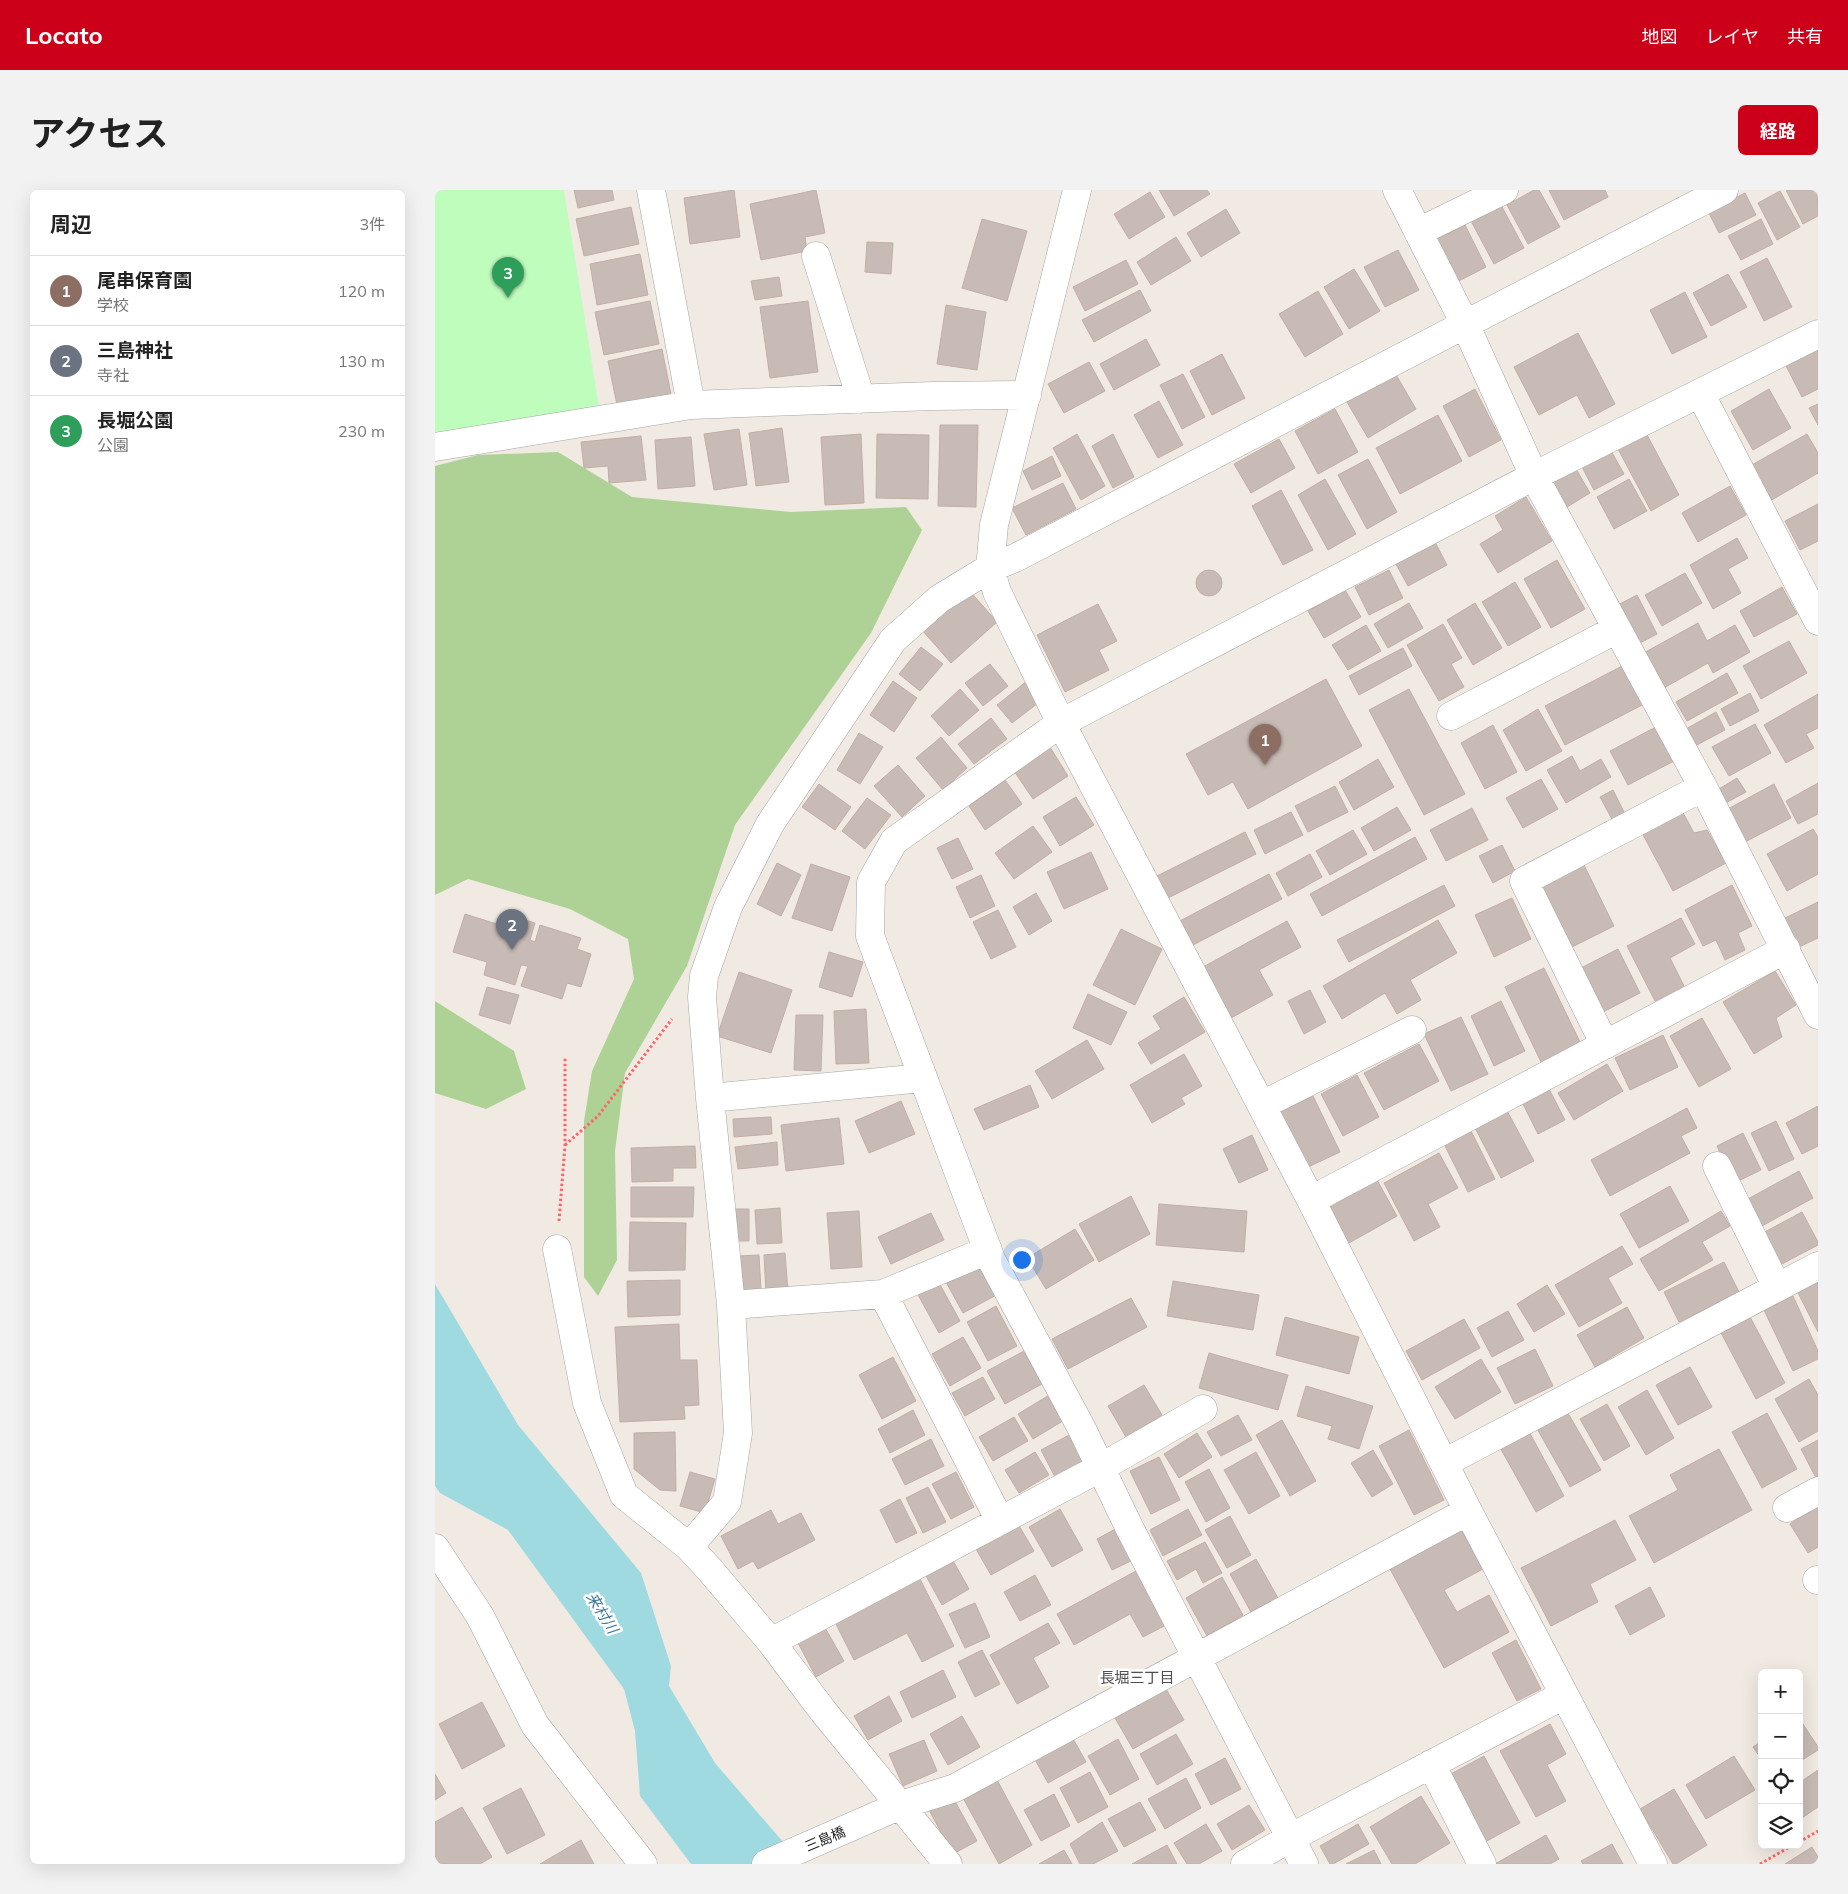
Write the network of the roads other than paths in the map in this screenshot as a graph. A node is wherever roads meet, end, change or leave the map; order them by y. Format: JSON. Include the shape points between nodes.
{"nodes":[{"id":1,"x":651,"y":190,"type":"edge"},
{"id":2,"x":1077,"y":190,"type":"edge"},
{"id":3,"x":1397,"y":190,"type":"edge"},
{"id":4,"x":1503,"y":190,"type":"edge"},
{"id":5,"x":1725,"y":190,"type":"edge"},
{"id":6,"x":1418,"y":232,"type":"junction"},
{"id":7,"x":816,"y":256,"type":"dead end"},
{"id":8,"x":1465,"y":324,"type":"junction"},
{"id":9,"x":1818,"y":334,"type":"edge"},
{"id":10,"x":1700,"y":393,"type":"junction"},
{"id":11,"x":1027,"y":395,"type":"junction"},
{"id":12,"x":861,"y":399,"type":"junction"},
{"id":13,"x":691,"y":405,"type":"junction"},
{"id":14,"x":435,"y":447,"type":"edge"},
{"id":15,"x":1535,"y":476,"type":"junction"},
{"id":16,"x":990,"y":568,"type":"junction"},
{"id":17,"x":1818,"y":622,"type":"edge"},
{"id":18,"x":1617,"y":629,"type":"junction"},
{"id":19,"x":1451,"y":716,"type":"dead end"},
{"id":20,"x":1061,"y":723,"type":"junction"},
{"id":21,"x":1703,"y":787,"type":"junction"},
{"id":22,"x":1786,"y":949,"type":"junction"},
{"id":23,"x":1818,"y":1015,"type":"edge"},
{"id":24,"x":1412,"y":1030,"type":"dead end"},
{"id":25,"x":1605,"y":1045,"type":"junction"},
{"id":26,"x":923,"y":1078,"type":"junction"},
{"id":27,"x":710,"y":1098,"type":"junction"},
{"id":28,"x":1261,"y":1105,"type":"junction"},
{"id":29,"x":1717,"y":1166,"type":"dead end"},
{"id":30,"x":1311,"y":1200,"type":"junction"},
{"id":31,"x":557,"y":1249,"type":"road end"},
{"id":32,"x":987,"y":1250,"type":"junction"},
{"id":33,"x":1818,"y":1266,"type":"edge"},
{"id":34,"x":1777,"y":1287,"type":"junction"},
{"id":35,"x":883,"y":1294,"type":"junction"},
{"id":36,"x":731,"y":1305,"type":"junction"},
{"id":37,"x":1203,"y":1410,"type":"dead end"},
{"id":38,"x":1444,"y":1463,"type":"junction"},
{"id":39,"x":1100,"y":1468,"type":"junction"},
{"id":40,"x":1818,"y":1491,"type":"edge"},
{"id":41,"x":1787,"y":1508,"type":"dead end"},
{"id":42,"x":1468,"y":1511,"type":"junction"},
{"id":43,"x":1001,"y":1521,"type":"junction"},
{"id":44,"x":689,"y":1547,"type":"junction"},
{"id":45,"x":435,"y":1548,"type":"edge"},
{"id":46,"x":771,"y":1642,"type":"junction"},
{"id":47,"x":1198,"y":1658,"type":"junction"},
{"id":48,"x":1564,"y":1695,"type":"junction"},
{"id":49,"x":1431,"y":1764,"type":"junction"},
{"id":50,"x":892,"y":1810,"type":"junction"},
{"id":51,"x":1290,"y":1838,"type":"junction"},
{"id":52,"x":643,"y":1864,"type":"edge"},
{"id":53,"x":767,"y":1864,"type":"edge"},
{"id":54,"x":948,"y":1864,"type":"edge"},
{"id":55,"x":1245,"y":1864,"type":"edge"},
{"id":56,"x":1303,"y":1864,"type":"edge"},
{"id":57,"x":1482,"y":1864,"type":"edge"},
{"id":58,"x":1653,"y":1864,"type":"edge"}],
"edges":[{"from":1,"to":13,"type":"street"},
{"from":2,"to":11,"type":"street"},
{"from":3,"to":6,"type":"street"},
{"from":4,"to":6,"type":"street"},
{"from":5,"to":8,"type":"street"},
{"from":6,"to":8,"type":"street"},
{"from":7,"to":12,"type":"street"},
{"from":8,"to":15,"type":"street"},
{"from":8,"to":16,"type":"street","via":[[1015,558]]},
{"from":9,"to":10,"type":"street"},
{"from":10,"to":15,"type":"street"},
{"from":10,"to":17,"type":"street"},
{"from":11,"to":12,"type":"street"},
{"from":11,"to":16,"type":"street","via":[[994,526]]},
{"from":12,"to":13,"type":"street"},
{"from":13,"to":14,"type":"street"},
{"from":15,"to":18,"type":"street"},
{"from":15,"to":20,"type":"street"},
{"from":16,"to":20,"type":"street","via":[[997,592]]},
{"from":16,"to":27,"type":"street","via":[[939,599],[893,640],[770,824],[728,906],[705,976],[702,997]]},
{"from":18,"to":19,"type":"street"},
{"from":18,"to":21,"type":"street"},
{"from":20,"to":26,"type":"street","via":[[894,840],[871,882],[870,936]]},
{"from":20,"to":28,"type":"street"},
{"from":21,"to":22,"type":"street"},
{"from":21,"to":25,"type":"street","via":[[1524,881]]},
{"from":22,"to":23,"type":"street"},
{"from":22,"to":25,"type":"street"},
{"from":24,"to":28,"type":"street"},
{"from":25,"to":30,"type":"street"},
{"from":26,"to":27,"type":"street"},
{"from":26,"to":32,"type":"street"},
{"from":27,"to":36,"type":"street"},
{"from":28,"to":30,"type":"street"},
{"from":29,"to":34,"type":"street"},
{"from":30,"to":38,"type":"street"},
{"from":31,"to":44,"type":"street","via":[[587,1403],[624,1495]]},
{"from":32,"to":35,"type":"street"},
{"from":32,"to":39,"type":"street"},
{"from":33,"to":34,"type":"street"},
{"from":34,"to":38,"type":"street"},
{"from":35,"to":36,"type":"street"},
{"from":35,"to":43,"type":"street"},
{"from":36,"to":44,"type":"street","via":[[738,1433],[727,1502]]},
{"from":37,"to":39,"type":"street"},
{"from":38,"to":42,"type":"street"},
{"from":39,"to":43,"type":"street"},
{"from":39,"to":47,"type":"street"},
{"from":40,"to":41,"type":"street"},
{"from":42,"to":47,"type":"street","name":"三島橋"},
{"from":42,"to":48,"type":"street"},
{"from":43,"to":46,"type":"street"},
{"from":44,"to":46,"type":"street"},
{"from":45,"to":52,"type":"street","via":[[480,1616],[535,1725]]},
{"from":46,"to":50,"type":"street"},
{"from":47,"to":50,"type":"street","name":"三島橋","via":[[955,1788]]},
{"from":47,"to":51,"type":"street"},
{"from":48,"to":49,"type":"street"},
{"from":48,"to":58,"type":"street"},
{"from":49,"to":51,"type":"street"},
{"from":49,"to":57,"type":"street"},
{"from":50,"to":53,"type":"street","name":"三島橋"},
{"from":50,"to":54,"type":"street"},
{"from":51,"to":55,"type":"street"},
{"from":51,"to":56,"type":"street"}]}
